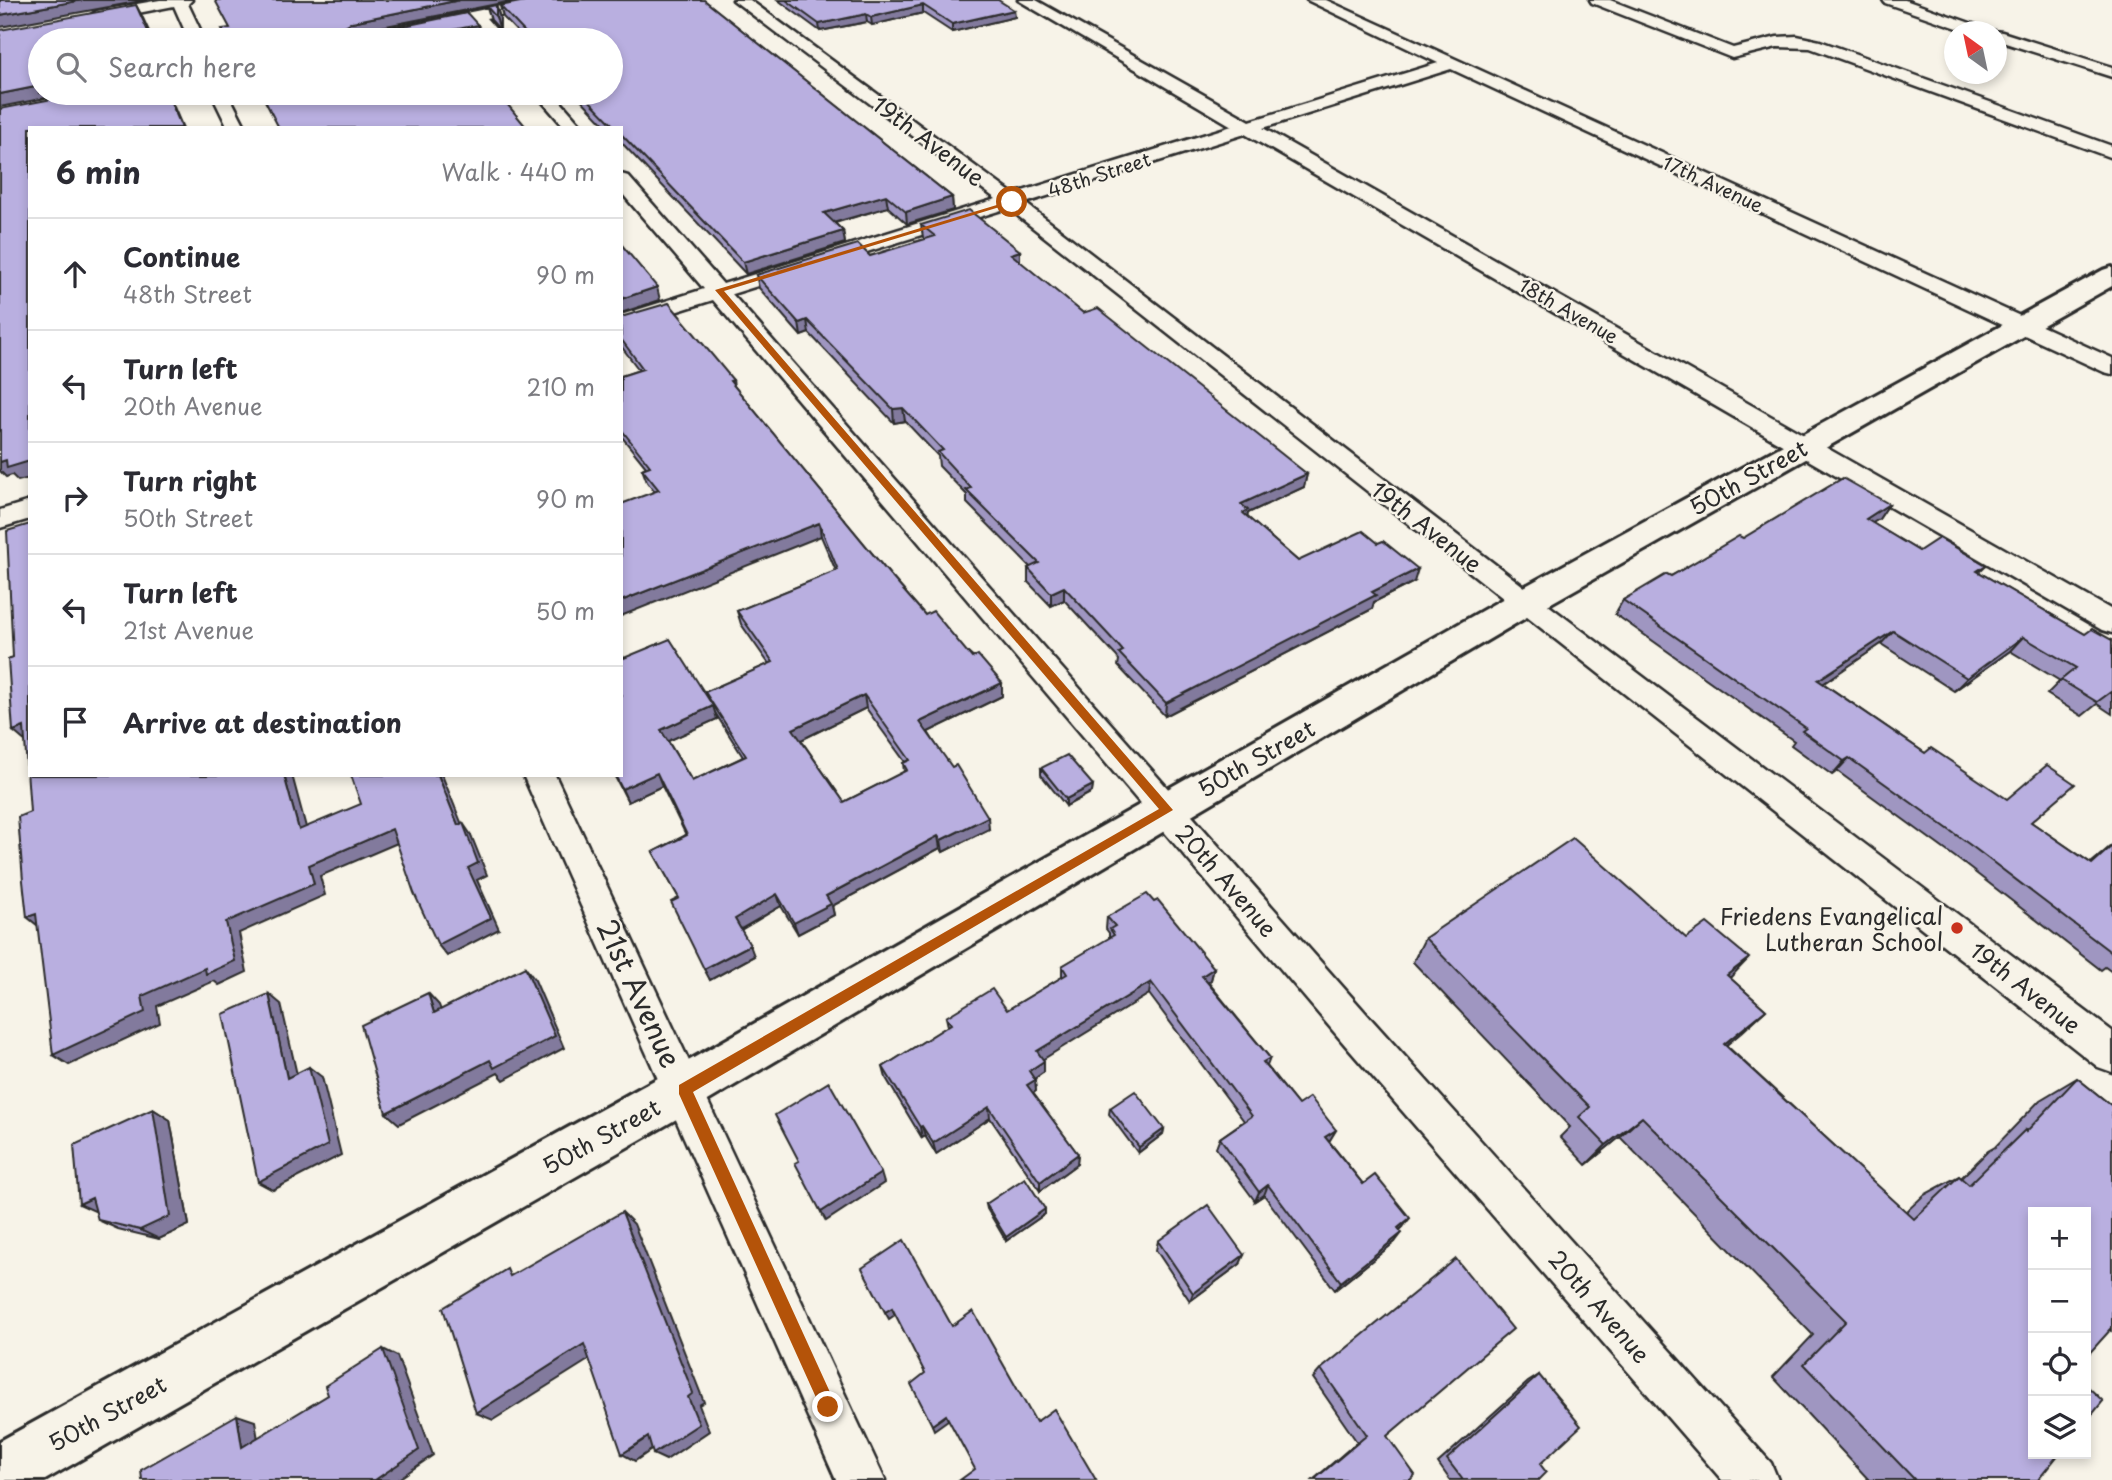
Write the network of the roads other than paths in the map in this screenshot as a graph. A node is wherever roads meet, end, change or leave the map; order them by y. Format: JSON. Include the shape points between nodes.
{"nodes":[{"id":1,"x":181,"y":0,"type":"edge"},
{"id":2,"x":552,"y":0,"type":"edge"},
{"id":3,"x":740,"y":0,"type":"edge"},
{"id":4,"x":1025,"y":0,"type":"edge"},
{"id":5,"x":1314,"y":0,"type":"edge"},
{"id":6,"x":1597,"y":0,"type":"edge"},
{"id":7,"x":1890,"y":0,"type":"edge"},
{"id":8,"x":475,"y":15,"type":"junction"},
{"id":9,"x":84,"y":19,"type":"edge"},
{"id":10,"x":1953,"y":21,"type":"edge"},
{"id":11,"x":192,"y":28,"type":"edge"},
{"id":12,"x":414,"y":28,"type":"edge"},
{"id":13,"x":486,"y":28,"type":"edge"},
{"id":14,"x":2007,"y":38,"type":"edge"},
{"id":15,"x":1455,"y":63,"type":"junction"},
{"id":16,"x":2112,"y":72,"type":"edge"},
{"id":17,"x":226,"y":105,"type":"edge"},
{"id":18,"x":555,"y":105,"type":"edge"},
{"id":19,"x":236,"y":126,"type":"edge"},
{"id":20,"x":573,"y":126,"type":"edge"},
{"id":21,"x":1249,"y":126,"type":"junction"},
{"id":22,"x":2112,"y":152,"type":"edge"},
{"id":23,"x":623,"y":182,"type":"edge"},
{"id":24,"x":1012,"y":202,"type":"junction"},
{"id":25,"x":2112,"y":275,"type":"edge"},
{"id":26,"x":719,"y":290,"type":"junction"},
{"id":27,"x":623,"y":321,"type":"edge"},
{"id":28,"x":2020,"y":325,"type":"junction"},
{"id":29,"x":2112,"y":367,"type":"edge"},
{"id":30,"x":1804,"y":445,"type":"junction"},
{"id":31,"x":28,"y":511,"type":"edge"},
{"id":32,"x":0,"y":519,"type":"edge"},
{"id":33,"x":1525,"y":602,"type":"junction"},
{"id":34,"x":2112,"y":622,"type":"edge"},
{"id":35,"x":540,"y":777,"type":"edge"},
{"id":36,"x":1167,"y":810,"type":"junction"},
{"id":37,"x":2112,"y":1054,"type":"edge"},
{"id":38,"x":684,"y":1089,"type":"junction"},
{"id":39,"x":0,"y":1473,"type":"edge"},
{"id":40,"x":861,"y":1480,"type":"edge"},
{"id":41,"x":1754,"y":1480,"type":"edge"}],
"edges":[{"from":1,"to":9,"type":"street"},
{"from":1,"to":11,"type":"street"},
{"from":2,"to":8,"type":"street"},
{"from":3,"to":24,"type":"street","name":"19th Avenue"},
{"from":4,"to":21,"type":"street","name":"18th Avenue"},
{"from":5,"to":15,"type":"street","name":"17th Avenue"},
{"from":6,"to":22,"type":"street","via":[[1732,53],[1777,42],[1814,44]]},
{"from":7,"to":10,"type":"street"},
{"from":8,"to":12,"type":"street"},
{"from":8,"to":13,"type":"street"},
{"from":14,"to":16,"type":"street"},
{"from":15,"to":21,"type":"street","name":"48th Street"},
{"from":15,"to":28,"type":"street","name":"17th Avenue"},
{"from":17,"to":19,"type":"street"},
{"from":18,"to":20,"type":"street"},
{"from":21,"to":24,"type":"street","name":"48th Street"},
{"from":21,"to":30,"type":"street","name":"18th Avenue"},
{"from":23,"to":26,"type":"street","name":"20th Avenue"},
{"from":24,"to":26,"type":"street","name":"48th Street"},
{"from":24,"to":33,"type":"street","name":"19th Avenue"},
{"from":25,"to":28,"type":"street","name":"50th Street"},
{"from":26,"to":27,"type":"street","name":"48th Street"},
{"from":26,"to":36,"type":"street","name":"20th Avenue"},
{"from":28,"to":29,"type":"street","name":"17th Avenue"},
{"from":28,"to":30,"type":"street","name":"50th Street"},
{"from":30,"to":33,"type":"street","name":"50th Street"},
{"from":30,"to":34,"type":"street","name":"18th Avenue"},
{"from":31,"to":32,"type":"street"},
{"from":33,"to":36,"type":"street","name":"50th Street"},
{"from":33,"to":37,"type":"street","name":"19th Avenue"},
{"from":35,"to":38,"type":"street","name":"21st Avenue"},
{"from":36,"to":38,"type":"street","name":"50th Street"},
{"from":36,"to":41,"type":"street","name":"20th Avenue"},
{"from":38,"to":39,"type":"street","name":"50th Street"},
{"from":38,"to":40,"type":"street","name":"21st Avenue"}]}
